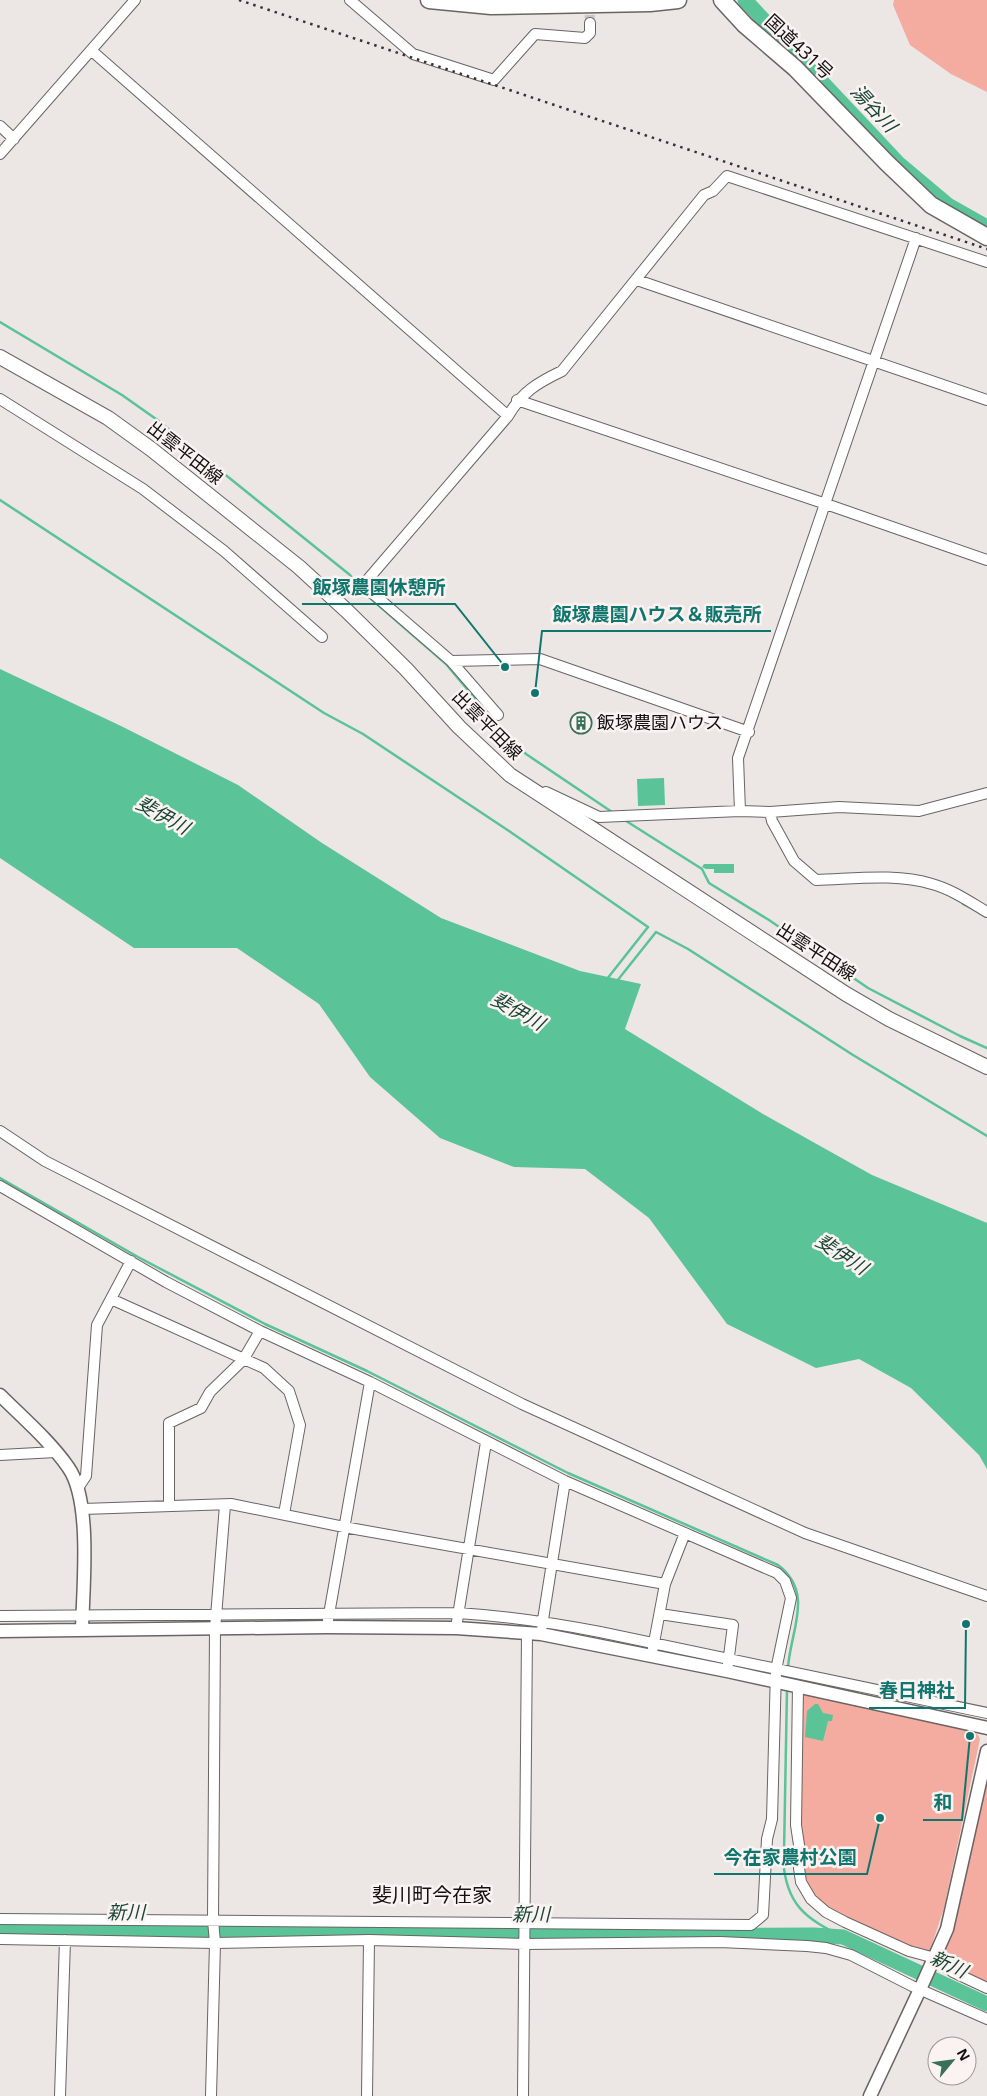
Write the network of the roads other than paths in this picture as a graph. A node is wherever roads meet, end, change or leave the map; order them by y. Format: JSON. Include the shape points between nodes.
{"nodes":[{"id":1,"x":135,"y":0,"type":"edge"},
{"id":2,"x":350,"y":0,"type":"edge"},
{"id":3,"x":430,"y":0,"type":"edge"},
{"id":4,"x":678,"y":0,"type":"edge"},
{"id":5,"x":722,"y":0,"type":"edge"},
{"id":6,"x":590,"y":23,"type":"tunnel mouth"},
{"id":7,"x":92,"y":51,"type":"junction"},
{"id":8,"x":0,"y":126,"type":"edge"},
{"id":9,"x":14,"y":139,"type":"junction"},
{"id":10,"x":0,"y":154,"type":"edge"},
{"id":11,"x":987,"y":237,"type":"edge"},
{"id":12,"x":916,"y":238,"type":"junction"},
{"id":13,"x":987,"y":262,"type":"edge"},
{"id":14,"x":637,"y":280,"type":"junction"},
{"id":15,"x":0,"y":357,"type":"edge"},
{"id":16,"x":874,"y":362,"type":"junction"},
{"id":17,"x":0,"y":399,"type":"edge"},
{"id":18,"x":518,"y":400,"type":"junction"},
{"id":19,"x":987,"y":400,"type":"edge"},
{"id":20,"x":508,"y":416,"type":"junction"},
{"id":21,"x":826,"y":504,"type":"junction"},
{"id":22,"x":987,"y":560,"type":"edge"},
{"id":23,"x":322,"y":637,"type":"dead end"},
{"id":24,"x":450,"y":661,"type":"junction"},
{"id":25,"x":498,"y":715,"type":"dead end"},
{"id":26,"x":749,"y":732,"type":"junction"},
{"id":27,"x":510,"y":775,"type":"junction"},
{"id":28,"x":987,"y":793,"type":"edge"},
{"id":29,"x":740,"y":811,"type":"junction"},
{"id":30,"x":770,"y":812,"type":"junction"},
{"id":31,"x":987,"y":912,"type":"edge"},
{"id":32,"x":987,"y":1067,"type":"edge"},
{"id":33,"x":0,"y":1131,"type":"edge"},
{"id":34,"x":0,"y":1186,"type":"edge"},
{"id":35,"x":131,"y":1261,"type":"junction"},
{"id":36,"x":111,"y":1299,"type":"junction"},
{"id":37,"x":260,"y":1331,"type":"junction"},
{"id":38,"x":243,"y":1360,"type":"junction"},
{"id":39,"x":370,"y":1382,"type":"junction"},
{"id":40,"x":0,"y":1395,"type":"edge"},
{"id":41,"x":486,"y":1442,"type":"junction"},
{"id":42,"x":56,"y":1452,"type":"junction"},
{"id":43,"x":0,"y":1455,"type":"edge"},
{"id":44,"x":565,"y":1481,"type":"junction"},
{"id":45,"x":78,"y":1488,"type":"junction"},
{"id":46,"x":225,"y":1505,"type":"junction"},
{"id":47,"x":170,"y":1506,"type":"junction"},
{"id":48,"x":83,"y":1509,"type":"junction"},
{"id":49,"x":284,"y":1514,"type":"junction"},
{"id":50,"x":344,"y":1527,"type":"junction"},
{"id":51,"x":685,"y":1533,"type":"junction"},
{"id":52,"x":469,"y":1549,"type":"junction"},
{"id":53,"x":552,"y":1564,"type":"junction"},
{"id":54,"x":665,"y":1584,"type":"junction"},
{"id":55,"x":987,"y":1596,"type":"edge"},
{"id":56,"x":458,"y":1612,"type":"junction"},
{"id":57,"x":216,"y":1614,"type":"junction"},
{"id":58,"x":660,"y":1614,"type":"junction"},
{"id":59,"x":0,"y":1616,"type":"edge"},
{"id":60,"x":82,"y":1616,"type":"junction"},
{"id":61,"x":328,"y":1621,"type":"junction"},
{"id":62,"x":543,"y":1621,"type":"junction"},
{"id":63,"x":456,"y":1628,"type":"junction"},
{"id":64,"x":82,"y":1629,"type":"junction"},
{"id":65,"x":215,"y":1629,"type":"junction"},
{"id":66,"x":0,"y":1631,"type":"edge"},
{"id":67,"x":527,"y":1633,"type":"junction"},
{"id":68,"x":540,"y":1634,"type":"junction"},
{"id":69,"x":654,"y":1643,"type":"junction"},
{"id":70,"x":652,"y":1657,"type":"junction"},
{"id":71,"x":728,"y":1665,"type":"junction"},
{"id":72,"x":776,"y":1676,"type":"junction"},
{"id":73,"x":798,"y":1686,"type":"junction"},
{"id":74,"x":859,"y":1694,"type":"junction"},
{"id":75,"x":947,"y":1704,"type":"junction"},
{"id":76,"x":987,"y":1713,"type":"edge"},
{"id":77,"x":944,"y":1718,"type":"junction"},
{"id":78,"x":987,"y":1728,"type":"edge"},
{"id":79,"x":987,"y":1751,"type":"edge"},
{"id":80,"x":769,"y":1854,"type":"junction"},
{"id":81,"x":798,"y":1856,"type":"junction"},
{"id":82,"x":0,"y":1919,"type":"edge"},
{"id":83,"x":213,"y":1923,"type":"junction"},
{"id":84,"x":525,"y":1926,"type":"junction"},
{"id":85,"x":0,"y":1939,"type":"edge"},
{"id":86,"x":65,"y":1940,"type":"junction"},
{"id":87,"x":369,"y":1940,"type":"junction"},
{"id":88,"x":215,"y":1943,"type":"junction"},
{"id":89,"x":525,"y":1944,"type":"junction"},
{"id":90,"x":933,"y":1962,"type":"junction"},
{"id":91,"x":921,"y":1988,"type":"junction"},
{"id":92,"x":987,"y":1988,"type":"edge"},
{"id":93,"x":987,"y":2019,"type":"edge"},
{"id":94,"x":60,"y":2096,"type":"edge"},
{"id":95,"x":211,"y":2096,"type":"edge"},
{"id":96,"x":367,"y":2096,"type":"edge"},
{"id":97,"x":523,"y":2096,"type":"edge"},
{"id":98,"x":870,"y":2096,"type":"edge"}],
"edges":[{"from":1,"to":7,"type":"street"},
{"from":2,"to":6,"type":"street","via":[[413,54],[494,80],[535,34],[585,38],[590,33]]},
{"from":3,"to":4,"type":"highway","via":[[467,5],[522,6]]},
{"from":5,"to":11,"type":"highway","name":"国道431号","via":[[795,68],[931,205]]},
{"from":7,"to":9,"type":"street"},
{"from":7,"to":20,"type":"street"},
{"from":8,"to":9,"type":"street"},
{"from":9,"to":10,"type":"street"},
{"from":12,"to":13,"type":"street"},
{"from":12,"to":14,"type":"street","via":[[727,176],[713,191],[704,195]]},
{"from":12,"to":16,"type":"street"},
{"from":14,"to":16,"type":"street"},
{"from":14,"to":18,"type":"street","via":[[562,371],[538,382]]},
{"from":15,"to":27,"type":"main road","name":"出雲平田線","via":[[108,418],[300,567]]},
{"from":16,"to":19,"type":"street"},
{"from":16,"to":21,"type":"street"},
{"from":17,"to":23,"type":"street","via":[[143,489],[224,551]]},
{"from":18,"to":20,"type":"street"},
{"from":18,"to":21,"type":"street"},
{"from":20,"to":24,"type":"street","via":[[363,585]]},
{"from":21,"to":22,"type":"street"},
{"from":21,"to":26,"type":"street"},
{"from":24,"to":25,"type":"street"},
{"from":24,"to":26,"type":"street","via":[[540,659]]},
{"from":26,"to":29,"type":"street","via":[[738,758]]},
{"from":27,"to":29,"type":"street","via":[[521,777],[598,817]]},
{"from":27,"to":32,"type":"main road","name":"出雲平田線","via":[[846,994]]},
{"from":28,"to":30,"type":"street","via":[[919,811],[839,807]]},
{"from":29,"to":30,"type":"street"},
{"from":30,"to":31,"type":"street","via":[[794,861],[816,880],[899,878],[932,884]]},
{"from":33,"to":55,"type":"street","via":[[45,1161],[522,1404],[805,1533]]},
{"from":34,"to":35,"type":"street"},
{"from":35,"to":36,"type":"street"},
{"from":35,"to":37,"type":"street"},
{"from":36,"to":38,"type":"street"},
{"from":36,"to":45,"type":"street","via":[[98,1325],[86,1476]]},
{"from":37,"to":38,"type":"street"},
{"from":37,"to":39,"type":"street"},
{"from":38,"to":47,"type":"street","via":[[210,1392],[201,1408],[169,1423]]},
{"from":38,"to":49,"type":"street","via":[[264,1368],[289,1391],[300,1425]]},
{"from":39,"to":41,"type":"street"},
{"from":39,"to":50,"type":"street"},
{"from":40,"to":42,"type":"street"},
{"from":41,"to":44,"type":"street"},
{"from":41,"to":52,"type":"street"},
{"from":42,"to":43,"type":"street"},
{"from":42,"to":45,"type":"street","via":[[69,1468]]},
{"from":44,"to":51,"type":"street"},
{"from":44,"to":53,"type":"street"},
{"from":45,"to":48,"type":"street"},
{"from":46,"to":47,"type":"street"},
{"from":46,"to":49,"type":"street"},
{"from":46,"to":57,"type":"street"},
{"from":47,"to":48,"type":"street"},
{"from":48,"to":60,"type":"street"},
{"from":49,"to":50,"type":"street"},
{"from":50,"to":52,"type":"street"},
{"from":50,"to":61,"type":"street"},
{"from":51,"to":54,"type":"street"},
{"from":51,"to":72,"type":"street","via":[[777,1573],[785,1581],[791,1598]]},
{"from":52,"to":53,"type":"street"},
{"from":52,"to":56,"type":"street"},
{"from":53,"to":54,"type":"street"},
{"from":53,"to":62,"type":"street"},
{"from":54,"to":58,"type":"street"},
{"from":56,"to":61,"type":"street"},
{"from":56,"to":62,"type":"street"},
{"from":56,"to":63,"type":"street"},
{"from":57,"to":60,"type":"street"},
{"from":57,"to":61,"type":"street"},
{"from":57,"to":65,"type":"street"},
{"from":58,"to":69,"type":"street"},
{"from":58,"to":71,"type":"street","via":[[733,1625]]},
{"from":59,"to":60,"type":"street"},
{"from":60,"to":64,"type":"street"},
{"from":61,"to":63,"type":"street"},
{"from":61,"to":65,"type":"street"},
{"from":62,"to":68,"type":"street"},
{"from":62,"to":69,"type":"street"},
{"from":63,"to":67,"type":"street"},
{"from":64,"to":65,"type":"street"},
{"from":64,"to":66,"type":"street"},
{"from":65,"to":83,"type":"street"},
{"from":67,"to":68,"type":"street"},
{"from":67,"to":84,"type":"street"},
{"from":68,"to":70,"type":"street"},
{"from":69,"to":70,"type":"street"},
{"from":69,"to":71,"type":"street"},
{"from":70,"to":71,"type":"street"},
{"from":71,"to":72,"type":"street"},
{"from":72,"to":73,"type":"street"},
{"from":72,"to":74,"type":"street"},
{"from":72,"to":80,"type":"street","via":[[772,1819],[767,1839]]},
{"from":73,"to":74,"type":"street"},
{"from":73,"to":81,"type":"street"},
{"from":74,"to":75,"type":"street"},
{"from":74,"to":77,"type":"street"},
{"from":75,"to":76,"type":"street"},
{"from":75,"to":77,"type":"street"},
{"from":77,"to":78,"type":"street"},
{"from":79,"to":90,"type":"street","via":[[947,1929]]},
{"from":80,"to":81,"type":"street"},
{"from":80,"to":84,"type":"street","via":[[763,1915],[751,1925]]},
{"from":81,"to":90,"type":"street","via":[[801,1882],[811,1899],[826,1912]]},
{"from":82,"to":83,"type":"street"},
{"from":83,"to":84,"type":"street"},
{"from":83,"to":88,"type":"street"},
{"from":84,"to":89,"type":"street"},
{"from":85,"to":86,"type":"street"},
{"from":86,"to":88,"type":"street"},
{"from":86,"to":94,"type":"street"},
{"from":87,"to":88,"type":"street"},
{"from":87,"to":89,"type":"street"},
{"from":87,"to":96,"type":"street"},
{"from":88,"to":95,"type":"street"},
{"from":89,"to":91,"type":"street","via":[[720,1942],[826,1948],[852,1955]]},
{"from":89,"to":97,"type":"street"},
{"from":90,"to":91,"type":"street"},
{"from":90,"to":92,"type":"street"},
{"from":91,"to":93,"type":"street"},
{"from":91,"to":98,"type":"street"}]}
